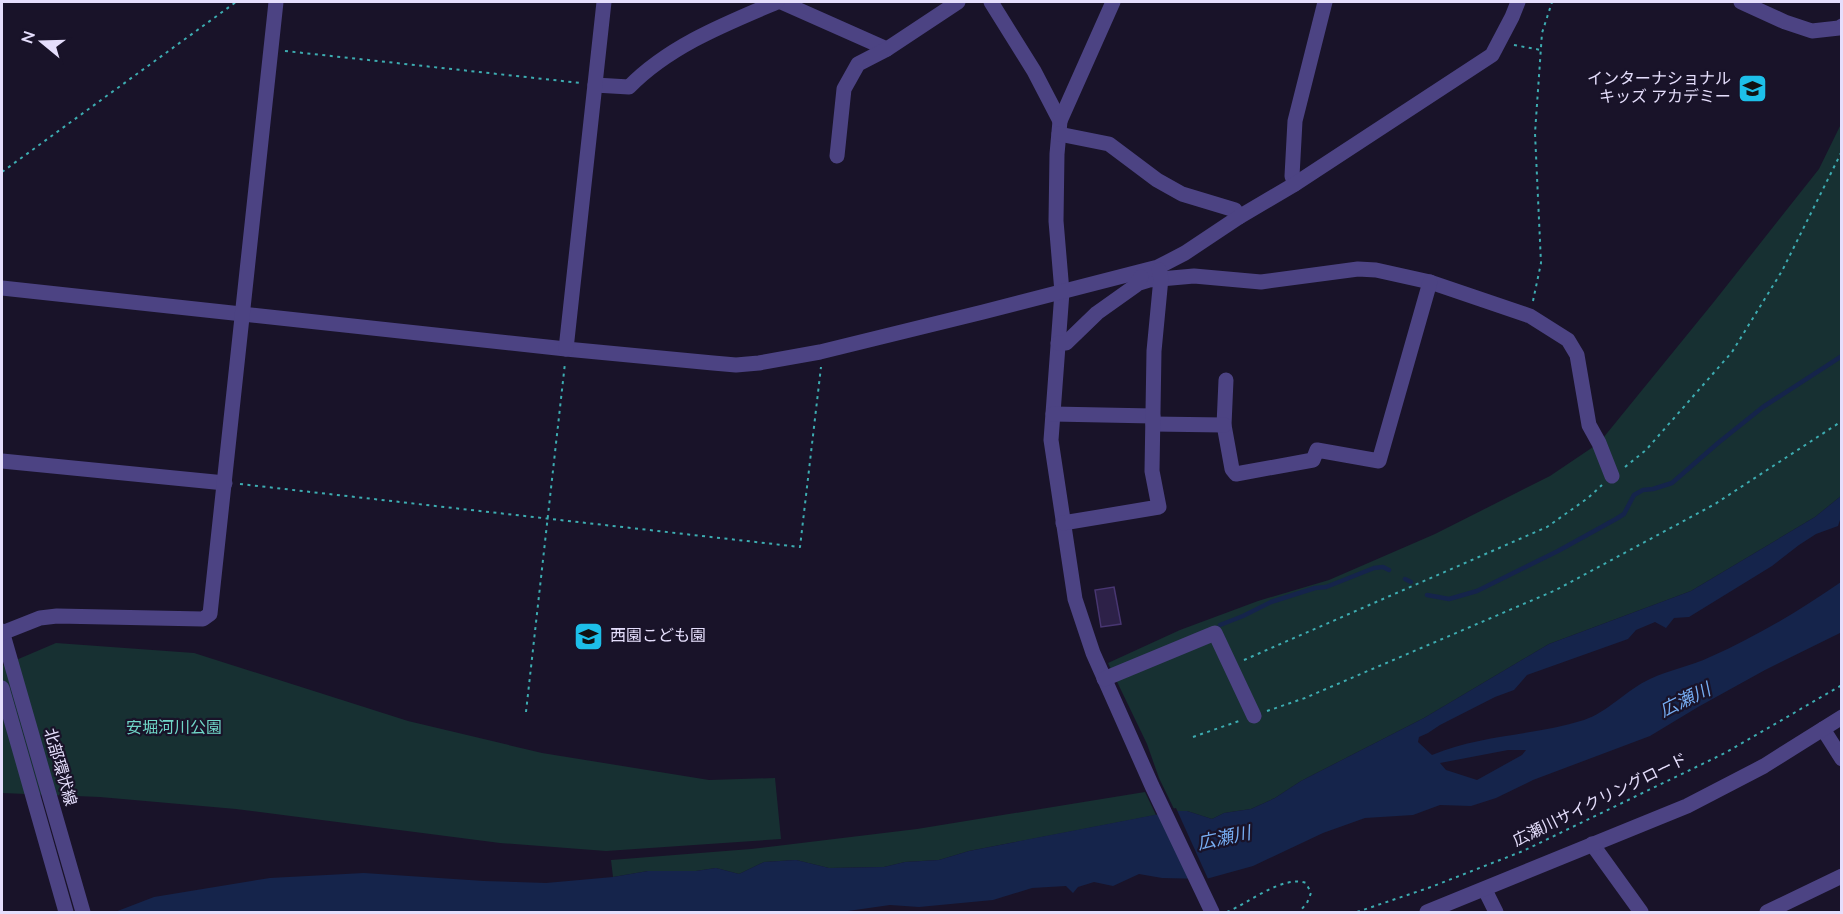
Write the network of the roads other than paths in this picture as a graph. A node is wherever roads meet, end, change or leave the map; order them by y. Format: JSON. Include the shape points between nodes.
{"nodes":[{"id":1,"x":276,"y":2,"type":"edge"},
{"id":2,"x":604,"y":2,"type":"edge"},
{"id":3,"x":779,"y":2,"type":"edge"},
{"id":4,"x":958,"y":2,"type":"edge"},
{"id":5,"x":991,"y":2,"type":"edge"},
{"id":6,"x":1113,"y":2,"type":"edge"},
{"id":7,"x":1325,"y":2,"type":"edge"},
{"id":8,"x":1518,"y":2,"type":"edge"},
{"id":9,"x":1751,"y":4,"type":"edge"},
{"id":10,"x":1842,"y":26,"type":"edge"},
{"id":11,"x":887,"y":49,"type":"junction"},
{"id":12,"x":595,"y":85,"type":"junction"},
{"id":13,"x":1059,"y":128,"type":"junction"},
{"id":14,"x":837,"y":156,"type":"dead end"},
{"id":15,"x":1295,"y":184,"type":"junction"},
{"id":16,"x":1239,"y":217,"type":"junction"},
{"id":17,"x":1150,"y":275,"type":"junction"},
{"id":18,"x":1430,"y":282,"type":"junction"},
{"id":19,"x":2,"y":288,"type":"edge"},
{"id":20,"x":1062,"y":292,"type":"junction"},
{"id":21,"x":242,"y":315,"type":"junction"},
{"id":22,"x":1058,"y":343,"type":"junction"},
{"id":23,"x":567,"y":349,"type":"junction"},
{"id":24,"x":1226,"y":380,"type":"dead end"},
{"id":25,"x":1053,"y":414,"type":"junction"},
{"id":26,"x":1153,"y":420,"type":"junction"},
{"id":27,"x":1224,"y":425,"type":"junction"},
{"id":28,"x":2,"y":460,"type":"edge"},
{"id":29,"x":1612,"y":476,"type":"road end"},
{"id":30,"x":225,"y":483,"type":"junction"},
{"id":31,"x":1063,"y":523,"type":"junction"},
{"id":32,"x":3,"y":636,"type":"edge"},
{"id":33,"x":1104,"y":679,"type":"junction"},
{"id":34,"x":2,"y":688,"type":"edge"},
{"id":35,"x":1254,"y":716,"type":"road end"},
{"id":36,"x":1842,"y":717,"type":"edge"},
{"id":37,"x":1823,"y":729,"type":"junction"},
{"id":38,"x":1842,"y":759,"type":"edge"},
{"id":39,"x":1592,"y":844,"type":"junction"},
{"id":40,"x":1842,"y":876,"type":"edge"},
{"id":41,"x":1485,"y":890,"type":"junction"},
{"id":42,"x":1796,"y":907,"type":"edge"},
{"id":43,"x":66,"y":912,"type":"edge"},
{"id":44,"x":83,"y":912,"type":"edge"},
{"id":45,"x":1212,"y":912,"type":"edge"},
{"id":46,"x":1427,"y":912,"type":"edge"},
{"id":47,"x":1496,"y":912,"type":"edge"},
{"id":48,"x":1641,"y":912,"type":"edge"},
{"id":49,"x":1767,"y":912,"type":"edge"}],
"edges":[{"from":1,"to":21,"type":"street"},
{"from":2,"to":12,"type":"street"},
{"from":3,"to":11,"type":"street"},
{"from":3,"to":12,"type":"street","via":[[706,33],[644,72],[629,87]]},
{"from":4,"to":11,"type":"street"},
{"from":5,"to":13,"type":"street","via":[[1034,71]]},
{"from":6,"to":13,"type":"street"},
{"from":7,"to":15,"type":"street","via":[[1295,121]]},
{"from":8,"to":15,"type":"street","via":[[1492,55]]},
{"from":9,"to":10,"type":"street","via":[[1785,22],[1812,30]]},
{"from":11,"to":14,"type":"street","via":[[858,64],[844,89]]},
{"from":12,"to":23,"type":"street"},
{"from":13,"to":16,"type":"street","via":[[1109,144],[1182,194],[1235,210]]},
{"from":13,"to":20,"type":"street","via":[[1056,221]]},
{"from":15,"to":16,"type":"street"},
{"from":16,"to":17,"type":"street"},
{"from":17,"to":18,"type":"street","via":[[1261,282],[1358,269]]},
{"from":17,"to":20,"type":"street"},
{"from":17,"to":22,"type":"street","via":[[1097,313],[1066,343]]},
{"from":17,"to":26,"type":"street"},
{"from":18,"to":27,"type":"street","via":[[1379,461],[1317,450],[1313,460],[1236,474]]},
{"from":18,"to":29,"type":"street","via":[[1530,316],[1568,340],[1577,355],[1589,425]]},
{"from":19,"to":21,"type":"street"},
{"from":20,"to":22,"type":"street"},
{"from":20,"to":23,"type":"street","via":[[820,352],[759,363]]},
{"from":21,"to":23,"type":"street"},
{"from":21,"to":30,"type":"street"},
{"from":22,"to":25,"type":"street"},
{"from":24,"to":27,"type":"street"},
{"from":25,"to":26,"type":"street"},
{"from":25,"to":31,"type":"street","via":[[1051,440]]},
{"from":26,"to":27,"type":"street"},
{"from":26,"to":31,"type":"street","via":[[1152,471],[1160,507]]},
{"from":28,"to":30,"type":"street"},
{"from":30,"to":32,"type":"street","via":[[210,614],[203,619],[57,616],[40,618]]},
{"from":31,"to":33,"type":"street","via":[[1075,599]]},
{"from":32,"to":44,"type":"street","name":"北部環状線"},
{"from":33,"to":35,"type":"street","via":[[1215,633]]},
{"from":33,"to":45,"type":"street"},
{"from":34,"to":43,"type":"street"},
{"from":36,"to":37,"type":"street"},
{"from":37,"to":38,"type":"street"},
{"from":37,"to":39,"type":"street","via":[[1764,766],[1687,806]]},
{"from":39,"to":41,"type":"street"},
{"from":39,"to":48,"type":"street"},
{"from":40,"to":42,"type":"street"},
{"from":41,"to":46,"type":"street"},
{"from":41,"to":47,"type":"street"},
{"from":42,"to":49,"type":"street"}]}
